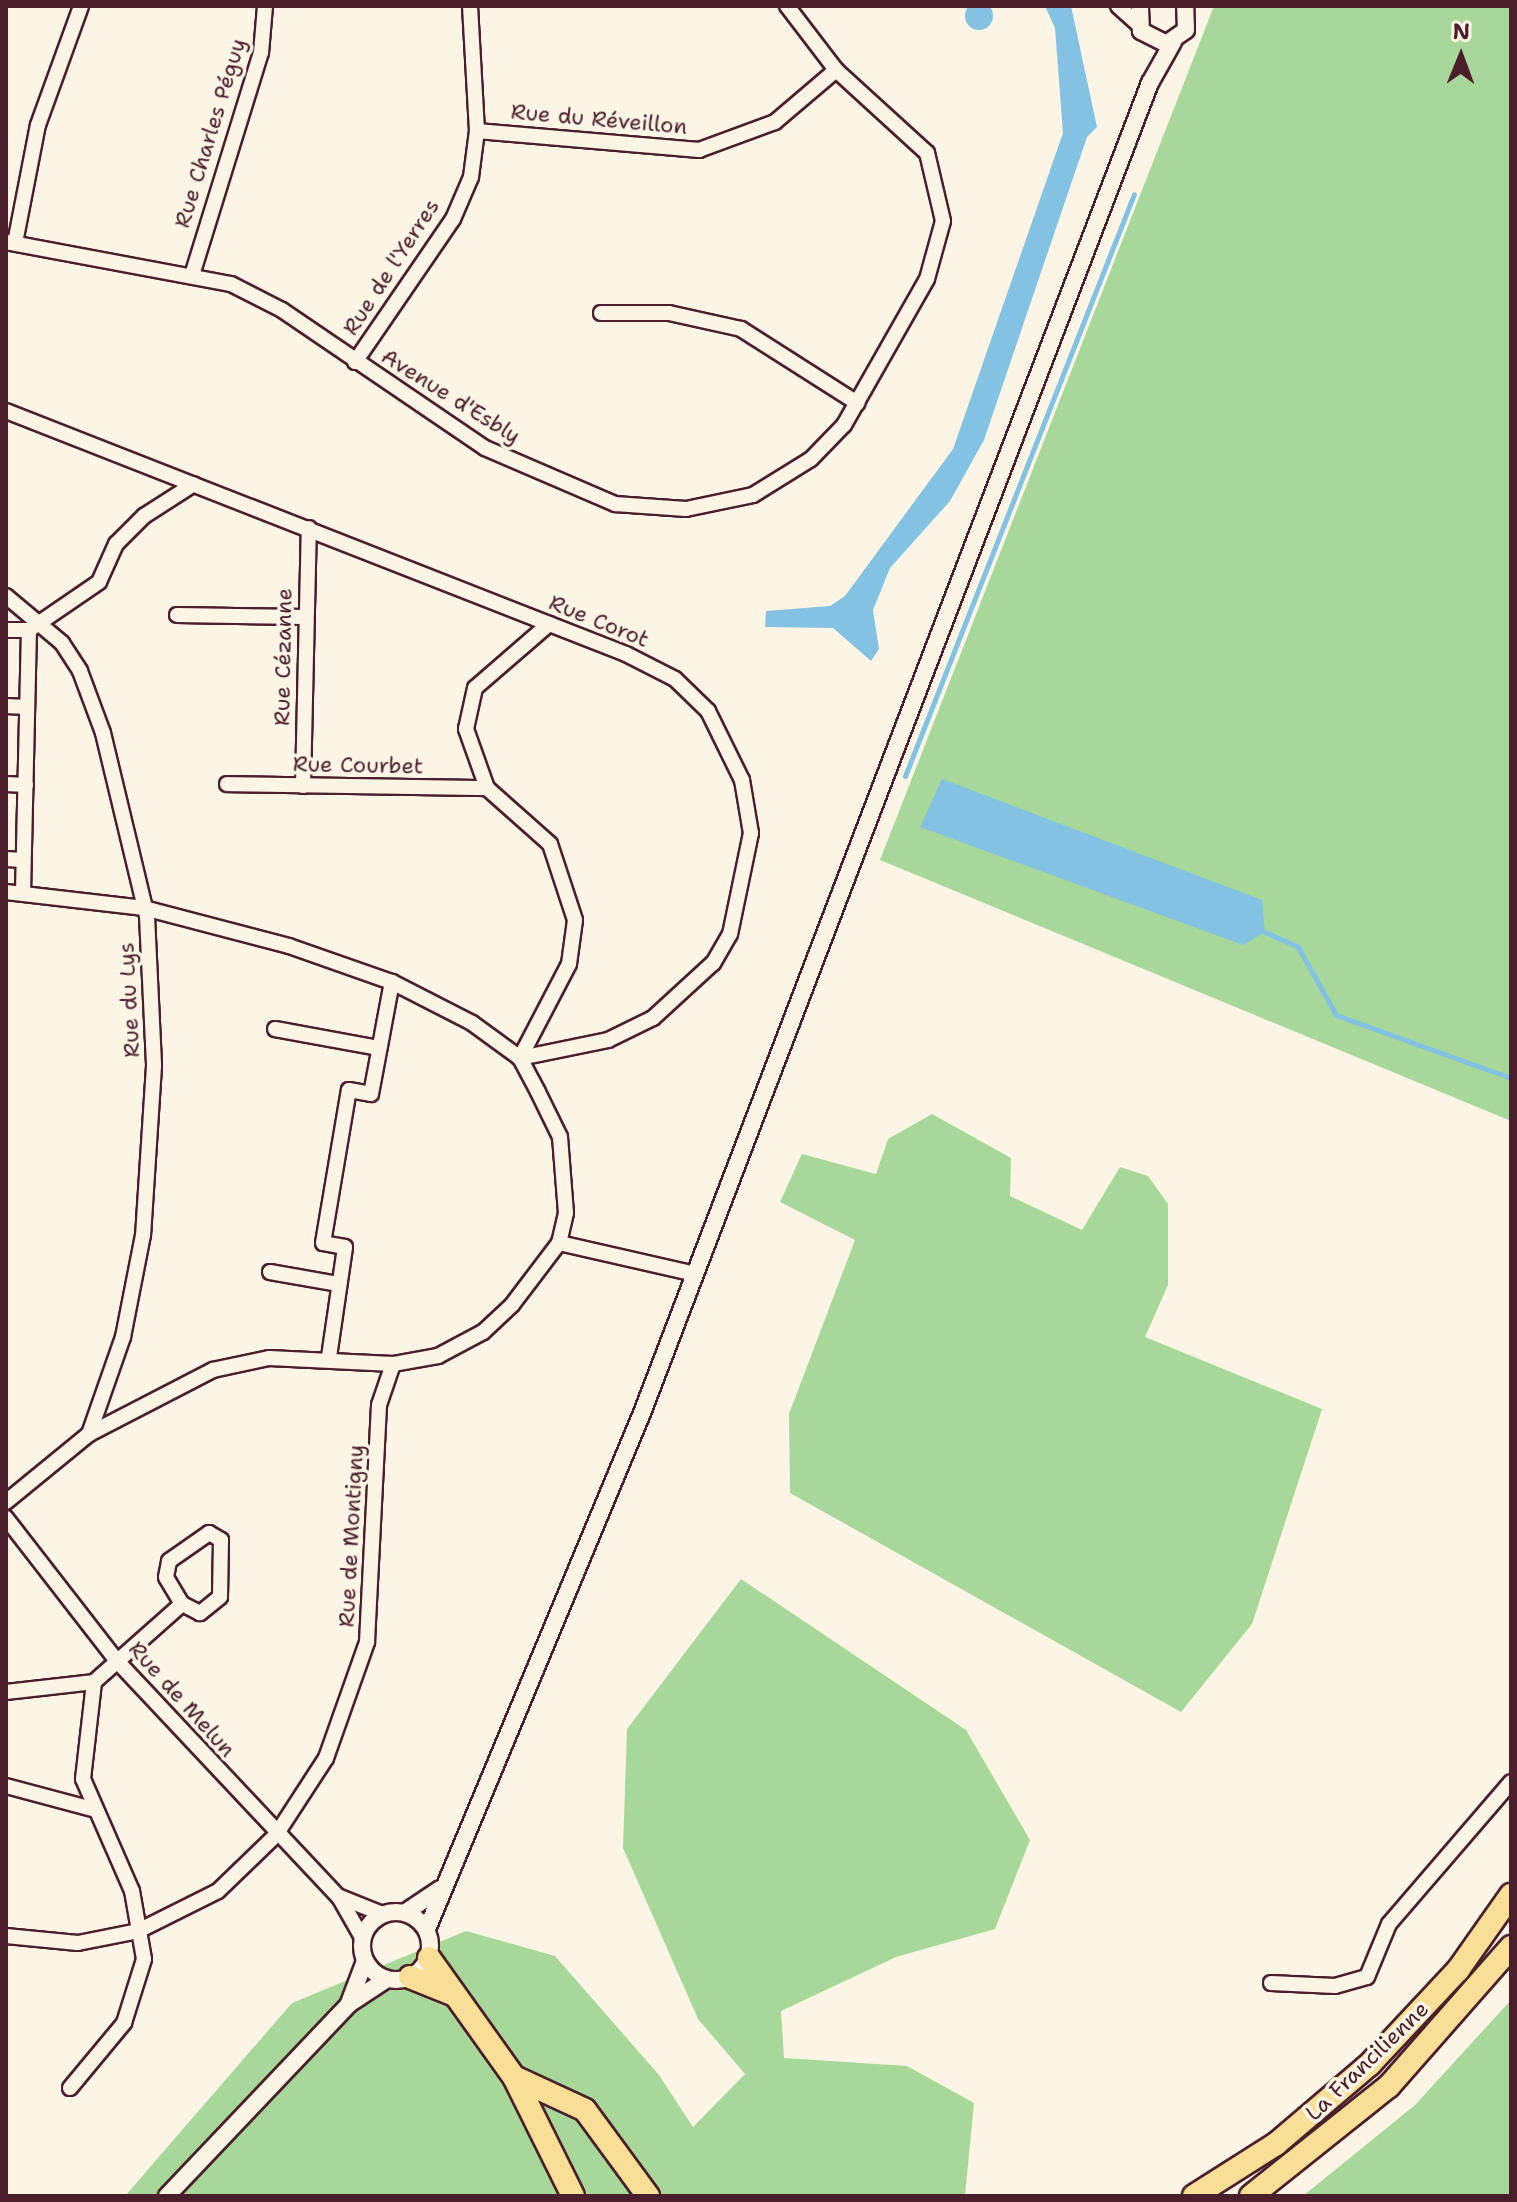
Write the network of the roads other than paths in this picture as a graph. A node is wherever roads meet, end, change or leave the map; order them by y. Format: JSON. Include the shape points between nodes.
{"nodes":[{"id":1,"x":81,"y":6,"type":"edge"},
{"id":2,"x":265,"y":6,"type":"edge"},
{"id":3,"x":470,"y":6,"type":"edge"},
{"id":4,"x":787,"y":6,"type":"edge"},
{"id":5,"x":1118,"y":6,"type":"edge"},
{"id":6,"x":1140,"y":6,"type":"edge"},
{"id":7,"x":1187,"y":8,"type":"edge"},
{"id":8,"x":1142,"y":31,"type":"junction"},
{"id":9,"x":1173,"y":42,"type":"junction"},
{"id":10,"x":836,"y":70,"type":"junction"},
{"id":11,"x":1150,"y":83,"type":"junction"},
{"id":12,"x":477,"y":131,"type":"junction"},
{"id":13,"x":11,"y":242,"type":"edge"},
{"id":14,"x":193,"y":272,"type":"junction"},
{"id":15,"x":601,"y":313,"type":"dead end"},
{"id":16,"x":355,"y":362,"type":"junction"},
{"id":17,"x":857,"y":403,"type":"junction"},
{"id":18,"x":6,"y":411,"type":"edge"},
{"id":19,"x":194,"y":484,"type":"junction"},
{"id":20,"x":309,"y":528,"type":"junction"},
{"id":21,"x":6,"y":596,"type":"edge"},
{"id":22,"x":177,"y":615,"type":"dead end"},
{"id":23,"x":306,"y":617,"type":"junction"},
{"id":24,"x":549,"y":624,"type":"junction"},
{"id":25,"x":35,"y":626,"type":"junction"},
{"id":26,"x":6,"y":630,"type":"edge"},
{"id":27,"x":6,"y":706,"type":"edge"},
{"id":28,"x":27,"y":707,"type":"junction"},
{"id":29,"x":6,"y":784,"type":"edge"},
{"id":30,"x":227,"y":784,"type":"dead end"},
{"id":31,"x":26,"y":785,"type":"junction"},
{"id":32,"x":303,"y":786,"type":"junction"},
{"id":33,"x":487,"y":788,"type":"junction"},
{"id":34,"x":6,"y":859,"type":"edge"},
{"id":35,"x":23,"y":860,"type":"junction"},
{"id":36,"x":6,"y":892,"type":"edge"},
{"id":37,"x":23,"y":893,"type":"junction"},
{"id":38,"x":144,"y":908,"type":"junction"},
{"id":39,"x":392,"y":982,"type":"junction"},
{"id":40,"x":275,"y":1029,"type":"dead end"},
{"id":41,"x":379,"y":1048,"type":"junction"},
{"id":42,"x":520,"y":1058,"type":"junction"},
{"id":43,"x":559,"y":1243,"type":"junction"},
{"id":44,"x":270,"y":1272,"type":"dead end"},
{"id":45,"x":695,"y":1274,"type":"junction"},
{"id":46,"x":339,"y":1284,"type":"junction"},
{"id":47,"x":329,"y":1357,"type":"junction"},
{"id":48,"x":393,"y":1364,"type":"junction"},
{"id":49,"x":89,"y":1434,"type":"junction"},
{"id":50,"x":6,"y":1502,"type":"edge"},
{"id":51,"x":6,"y":1518,"type":"edge"},
{"id":52,"x":182,"y":1604,"type":"junction"},
{"id":53,"x":117,"y":1661,"type":"junction"},
{"id":54,"x":94,"y":1682,"type":"junction"},
{"id":55,"x":6,"y":1692,"type":"edge"},
{"id":56,"x":1511,"y":1782,"type":"edge"},
{"id":57,"x":6,"y":1786,"type":"edge"},
{"id":58,"x":92,"y":1809,"type":"junction"},
{"id":59,"x":276,"y":1835,"type":"junction"},
{"id":60,"x":439,"y":1890,"type":"junction"},
{"id":61,"x":1511,"y":1895,"type":"edge"},
{"id":62,"x":339,"y":1897,"type":"junction"},
{"id":63,"x":406,"y":1912,"type":"junction"},
{"id":64,"x":382,"y":1914,"type":"junction"},
{"id":65,"x":427,"y":1929,"type":"junction"},
{"id":66,"x":138,"y":1931,"type":"junction"},
{"id":67,"x":6,"y":1936,"type":"edge"},
{"id":68,"x":363,"y":1939,"type":"junction"},
{"id":69,"x":1511,"y":1947,"type":"edge"},
{"id":70,"x":429,"y":1958,"type":"junction"},
{"id":71,"x":365,"y":1961,"type":"junction"},
{"id":72,"x":410,"y":1977,"type":"junction"},
{"id":73,"x":387,"y":1979,"type":"junction"},
{"id":74,"x":1271,"y":1983,"type":"dead end"},
{"id":75,"x":453,"y":1994,"type":"junction"},
{"id":76,"x":349,"y":2004,"type":"junction"},
{"id":77,"x":514,"y":2077,"type":"junction"},
{"id":78,"x":70,"y":2088,"type":"dead end"},
{"id":79,"x":167,"y":2196,"type":"edge"},
{"id":80,"x":573,"y":2196,"type":"edge"},
{"id":81,"x":648,"y":2196,"type":"edge"},
{"id":82,"x":1194,"y":2196,"type":"edge"},
{"id":83,"x":1251,"y":2196,"type":"edge"}],
"edges":[{"from":1,"to":13,"type":"street","via":[[38,125]]},
{"from":2,"to":14,"type":"street","name":"Rue Charles Péguy","via":[[261,53]]},
{"from":3,"to":12,"type":"street","name":"Rue de l'Yerres"},
{"from":4,"to":10,"type":"street","name":"Avenue d'Esbly"},
{"from":5,"to":8,"type":"street"},
{"from":6,"to":8,"type":"street"},
{"from":7,"to":9,"type":"street","via":[[1186,30]]},
{"from":8,"to":9,"type":"street"},
{"from":8,"to":11,"type":"street"},
{"from":9,"to":11,"type":"street"},
{"from":10,"to":12,"type":"street","name":"Rue du Réveillon","via":[[775,122],[699,150]]},
{"from":10,"to":17,"type":"street","name":"Avenue d'Esbly","via":[[927,153],[943,200],[927,279]]},
{"from":11,"to":45,"type":"street"},
{"from":12,"to":16,"type":"street","name":"Rue de l'Yerres","via":[[471,177],[453,219]]},
{"from":13,"to":14,"type":"street","name":"Avenue d'Esbly"},
{"from":14,"to":16,"type":"street","name":"Avenue d'Esbly","via":[[282,310]]},
{"from":15,"to":17,"type":"street","via":[[669,313],[741,329]]},
{"from":16,"to":17,"type":"street","name":"Avenue d'Esbly","via":[[485,448],[615,504],[686,509],[753,495],[811,459]]},
{"from":18,"to":19,"type":"street","name":"Rue Corot"},
{"from":19,"to":20,"type":"street","name":"Rue Corot"},
{"from":19,"to":25,"type":"street","via":[[144,516],[116,544],[99,582]]},
{"from":20,"to":23,"type":"street","name":"Rue Cézanne"},
{"from":20,"to":24,"type":"street","name":"Rue Corot"},
{"from":21,"to":25,"type":"street","name":"Rue du Lys"},
{"from":22,"to":23,"type":"street"},
{"from":23,"to":32,"type":"street","name":"Rue Cézanne"},
{"from":24,"to":33,"type":"street","via":[[475,688],[466,729]]},
{"from":24,"to":42,"type":"street","name":"Rue Corot","via":[[675,679],[708,711],[742,780],[751,833],[730,934],[685,994],[608,1040]]},
{"from":25,"to":26,"type":"street"},
{"from":25,"to":28,"type":"street"},
{"from":25,"to":38,"type":"street","name":"Rue du Lys","via":[[80,671],[103,733]]},
{"from":27,"to":28,"type":"street"},
{"from":28,"to":31,"type":"street"},
{"from":29,"to":31,"type":"street"},
{"from":30,"to":32,"type":"street","name":"Rue Courbet"},
{"from":31,"to":35,"type":"street"},
{"from":32,"to":33,"type":"street","name":"Rue Courbet"},
{"from":33,"to":42,"type":"street","via":[[550,844],[575,920],[569,964]]},
{"from":34,"to":35,"type":"street"},
{"from":35,"to":37,"type":"street"},
{"from":36,"to":37,"type":"street"},
{"from":37,"to":38,"type":"street"},
{"from":38,"to":39,"type":"street"},
{"from":38,"to":49,"type":"street","name":"Rue du Lys","via":[[154,1066],[143,1235],[123,1337]]},
{"from":39,"to":41,"type":"street"},
{"from":39,"to":42,"type":"street","via":[[472,1023]]},
{"from":40,"to":41,"type":"street"},
{"from":41,"to":46,"type":"street","via":[[371,1094],[349,1090],[336,1164],[323,1243],[345,1247]]},
{"from":42,"to":43,"type":"street","via":[[560,1137],[566,1213]]},
{"from":43,"to":45,"type":"street"},
{"from":43,"to":48,"type":"street","via":[[483,1332],[438,1356]]},
{"from":44,"to":46,"type":"street"},
{"from":45,"to":60,"type":"street","via":[[507,1749]]},
{"from":46,"to":47,"type":"street"},
{"from":47,"to":48,"type":"street"},
{"from":47,"to":49,"type":"street","via":[[269,1358],[213,1370]]},
{"from":48,"to":59,"type":"street","name":"Rue de Montigny","via":[[379,1405],[367,1642],[326,1758]]},
{"from":49,"to":50,"type":"street"},
{"from":51,"to":53,"type":"street","name":"Rue de Melun"},
{"from":52,"to":52,"type":"street","via":[[200,1613],[220,1597],[221,1540],[209,1533],[169,1561],[166,1577]]},
{"from":52,"to":53,"type":"street"},
{"from":53,"to":54,"type":"street"},
{"from":53,"to":59,"type":"street","name":"Rue de Melun"},
{"from":54,"to":55,"type":"street"},
{"from":54,"to":58,"type":"street","via":[[84,1745]]},
{"from":56,"to":74,"type":"street","via":[[1389,1924],[1367,1977],[1335,1986]]},
{"from":57,"to":58,"type":"street"},
{"from":58,"to":66,"type":"street","via":[[121,1862]]},
{"from":59,"to":62,"type":"street","name":"Rue de Melun"},
{"from":59,"to":66,"type":"street","name":"Rue de Montigny","via":[[218,1891]]},
{"from":60,"to":63,"type":"street"},
{"from":60,"to":65,"type":"street"},
{"from":61,"to":82,"type":"highway","name":"La Francilienne","via":[[1458,1970],[1370,2064],[1276,2144]]},
{"from":62,"to":64,"type":"street","name":"Rue de Melun"},
{"from":62,"to":68,"type":"street","name":"Rue de Melun"},
{"from":63,"to":64,"type":"street"},
{"from":63,"to":65,"type":"street"},
{"from":64,"to":68,"type":"street"},
{"from":65,"to":70,"type":"street"},
{"from":66,"to":67,"type":"street","name":"Rue de Montigny","via":[[78,1943]]},
{"from":66,"to":78,"type":"street","via":[[144,1959],[133,2003]]},
{"from":68,"to":71,"type":"street"},
{"from":69,"to":83,"type":"highway","name":"La Francilienne","via":[[1389,2086]]},
{"from":70,"to":72,"type":"street"},
{"from":70,"to":75,"type":"highway"},
{"from":71,"to":73,"type":"street"},
{"from":71,"to":76,"type":"street"},
{"from":72,"to":73,"type":"street"},
{"from":72,"to":75,"type":"highway"},
{"from":73,"to":76,"type":"street"},
{"from":75,"to":77,"type":"highway"},
{"from":76,"to":79,"type":"street"},
{"from":77,"to":80,"type":"highway"},
{"from":77,"to":81,"type":"highway","via":[[585,2110]]}]}
